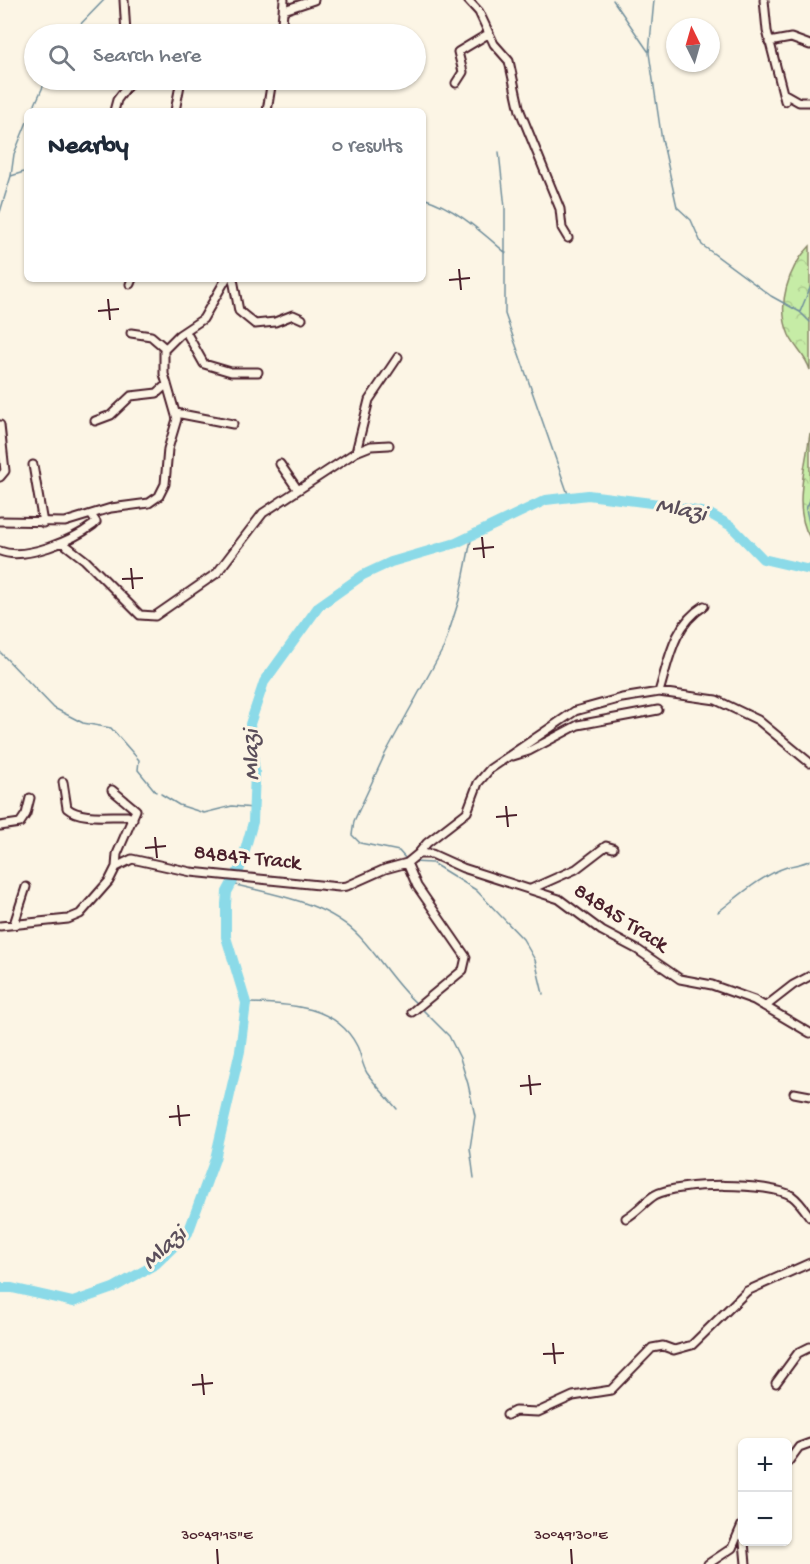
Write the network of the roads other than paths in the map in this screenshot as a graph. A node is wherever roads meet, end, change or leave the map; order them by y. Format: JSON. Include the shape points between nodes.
{"nodes":[{"id":1,"x":124,"y":0,"type":"edge"},
{"id":2,"x":284,"y":0,"type":"edge"},
{"id":3,"x":314,"y":0,"type":"edge"},
{"id":4,"x":468,"y":0,"type":"edge"},
{"id":5,"x":764,"y":0,"type":"edge"},
{"id":6,"x":284,"y":10,"type":"junction"},
{"id":7,"x":125,"y":24,"type":"edge"},
{"id":8,"x":282,"y":24,"type":"edge"},
{"id":9,"x":488,"y":34,"type":"junction"},
{"id":10,"x":769,"y":42,"type":"junction"},
{"id":11,"x":810,"y":45,"type":"edge"},
{"id":12,"x":456,"y":83,"type":"dead end"},
{"id":13,"x":124,"y":90,"type":"edge"},
{"id":14,"x":179,"y":90,"type":"edge"},
{"id":15,"x":270,"y":90,"type":"edge"},
{"id":16,"x":810,"y":102,"type":"edge"},
{"id":17,"x":115,"y":108,"type":"edge"},
{"id":18,"x":176,"y":108,"type":"edge"},
{"id":19,"x":267,"y":108,"type":"edge"},
{"id":20,"x":568,"y":238,"type":"dead end"},
{"id":21,"x":224,"y":282,"type":"edge"},
{"id":22,"x":234,"y":282,"type":"edge"},
{"id":23,"x":302,"y":319,"type":"dead end"},
{"id":24,"x":186,"y":332,"type":"junction"},
{"id":25,"x":131,"y":333,"type":"dead end"},
{"id":26,"x":165,"y":348,"type":"junction"},
{"id":27,"x":398,"y":357,"type":"dead end"},
{"id":28,"x":258,"y":372,"type":"dead end"},
{"id":29,"x":167,"y":384,"type":"junction"},
{"id":30,"x":176,"y":413,"type":"junction"},
{"id":31,"x":95,"y":421,"type":"dead end"},
{"id":32,"x":233,"y":424,"type":"dead end"},
{"id":33,"x":0,"y":425,"type":"edge"},
{"id":34,"x":389,"y":446,"type":"dead end"},
{"id":35,"x":356,"y":452,"type":"junction"},
{"id":36,"x":280,"y":464,"type":"dead end"},
{"id":37,"x":33,"y":465,"type":"dead end"},
{"id":38,"x":0,"y":477,"type":"edge"},
{"id":39,"x":298,"y":490,"type":"junction"},
{"id":40,"x":92,"y":516,"type":"junction"},
{"id":41,"x":0,"y":521,"type":"edge"},
{"id":42,"x":44,"y":523,"type":"junction"},
{"id":43,"x":63,"y":543,"type":"junction"},
{"id":44,"x":0,"y":551,"type":"edge"},
{"id":45,"x":704,"y":606,"type":"dead end"},
{"id":46,"x":658,"y":692,"type":"junction"},
{"id":47,"x":658,"y":710,"type":"dead end"},
{"id":48,"x":505,"y":759,"type":"junction"},
{"id":49,"x":810,"y":763,"type":"edge"},
{"id":50,"x":63,"y":783,"type":"dead end"},
{"id":51,"x":112,"y":790,"type":"dead end"},
{"id":52,"x":30,"y":798,"type":"dead end"},
{"id":53,"x":133,"y":819,"type":"junction"},
{"id":54,"x":0,"y":826,"type":"edge"},
{"id":55,"x":613,"y":848,"type":"dead end"},
{"id":56,"x":418,"y":854,"type":"junction"},
{"id":57,"x":407,"y":863,"type":"junction"},
{"id":58,"x":116,"y":867,"type":"junction"},
{"id":59,"x":26,"y":887,"type":"dead end"},
{"id":60,"x":531,"y":889,"type":"junction"},
{"id":61,"x":14,"y":924,"type":"junction"},
{"id":62,"x":0,"y":926,"type":"edge"},
{"id":63,"x":810,"y":976,"type":"edge"},
{"id":64,"x":766,"y":1006,"type":"junction"},
{"id":65,"x":412,"y":1012,"type":"dead end"},
{"id":66,"x":810,"y":1033,"type":"edge"},
{"id":67,"x":794,"y":1093,"type":"dead end"},
{"id":68,"x":810,"y":1096,"type":"edge"},
{"id":69,"x":810,"y":1217,"type":"edge"},
{"id":70,"x":626,"y":1218,"type":"dead end"},
{"id":71,"x":810,"y":1263,"type":"edge"},
{"id":72,"x":810,"y":1347,"type":"edge"},
{"id":73,"x":776,"y":1383,"type":"dead end"},
{"id":74,"x":507,"y":1415,"type":"dead end"},
{"id":75,"x":810,"y":1443,"type":"edge"},
{"id":76,"x":792,"y":1457,"type":"edge"},
{"id":77,"x":738,"y":1537,"type":"edge"},
{"id":78,"x":744,"y":1546,"type":"edge"},
{"id":79,"x":708,"y":1564,"type":"edge"},
{"id":80,"x":746,"y":1564,"type":"edge"}],
"edges":[{"from":1,"to":7,"type":"street"},
{"from":2,"to":6,"type":"street"},
{"from":3,"to":6,"type":"street"},
{"from":4,"to":9,"type":"street","via":[[479,12]]},
{"from":5,"to":10,"type":"street"},
{"from":6,"to":8,"type":"street"},
{"from":9,"to":12,"type":"street","via":[[459,50],[463,72]]},
{"from":9,"to":20,"type":"street","via":[[509,61],[520,111]]},
{"from":10,"to":11,"type":"street","via":[[791,38]]},
{"from":10,"to":16,"type":"street","via":[[784,97]]},
{"from":13,"to":17,"type":"street"},
{"from":14,"to":18,"type":"street"},
{"from":15,"to":19,"type":"street"},
{"from":21,"to":24,"type":"street","via":[[210,310]]},
{"from":22,"to":23,"type":"street","via":[[239,310],[251,322],[265,324],[294,315]]},
{"from":24,"to":26,"type":"street"},
{"from":24,"to":28,"type":"street","via":[[204,364],[231,372]]},
{"from":25,"to":26,"type":"street","via":[[151,336]]},
{"from":26,"to":29,"type":"street","via":[[163,368]]},
{"from":27,"to":35,"type":"street","via":[[369,400]]},
{"from":29,"to":30,"type":"street"},
{"from":29,"to":31,"type":"street","via":[[157,393],[131,396],[111,414]]},
{"from":30,"to":32,"type":"street"},
{"from":30,"to":40,"type":"street","via":[[165,484],[159,496],[149,503],[111,508]]},
{"from":33,"to":38,"type":"street","via":[[5,471]]},
{"from":34,"to":35,"type":"street","via":[[371,446]]},
{"from":35,"to":39,"type":"street"},
{"from":36,"to":39,"type":"street"},
{"from":37,"to":42,"type":"street"},
{"from":39,"to":43,"type":"street","via":[[263,513],[220,570],[150,617],[140,615]]},
{"from":40,"to":42,"type":"street"},
{"from":40,"to":43,"type":"street","via":[[96,522],[93,525]]},
{"from":41,"to":42,"type":"street"},
{"from":43,"to":44,"type":"street","via":[[39,550]]},
{"from":45,"to":46,"type":"street","via":[[686,619],[675,638]]},
{"from":46,"to":48,"type":"street","via":[[575,711]]},
{"from":46,"to":49,"type":"street","via":[[696,696],[735,707],[758,720]]},
{"from":47,"to":48,"type":"street","via":[[578,725]]},
{"from":48,"to":56,"type":"street","via":[[483,776],[467,812]]},
{"from":50,"to":53,"type":"street","via":[[70,811]]},
{"from":51,"to":53,"type":"street","via":[[135,808]]},
{"from":52,"to":54,"type":"street","via":[[26,814],[15,826]]},
{"from":53,"to":58,"type":"street","via":[[117,854]]},
{"from":55,"to":60,"type":"street","via":[[606,846],[584,864]]},
{"from":56,"to":57,"type":"street"},
{"from":56,"to":60,"type":"street","name":"84845 Track","via":[[432,854]]},
{"from":57,"to":58,"type":"street","name":"84847 Track","via":[[339,887],[191,872],[132,859]]},
{"from":57,"to":65,"type":"street","via":[[466,961],[456,977]]},
{"from":58,"to":61,"type":"street","via":[[80,914],[68,919]]},
{"from":59,"to":61,"type":"street"},
{"from":60,"to":64,"type":"street","name":"84845 Track","via":[[567,904],[602,931],[680,979],[732,991]]},
{"from":61,"to":62,"type":"street"},
{"from":63,"to":64,"type":"street"},
{"from":64,"to":66,"type":"street","name":"84845 Track"},
{"from":67,"to":68,"type":"street"},
{"from":69,"to":70,"type":"street","via":[[792,1196],[775,1190],[711,1185],[655,1195]]},
{"from":71,"to":74,"type":"street","via":[[747,1292],[692,1345],[674,1350],[652,1348],[618,1385],[606,1392],[573,1396],[538,1412],[515,1411]]},
{"from":72,"to":73,"type":"street","via":[[798,1353]]},
{"from":75,"to":76,"type":"street","via":[[799,1447]]},
{"from":77,"to":79,"type":"street","via":[[732,1548]]},
{"from":78,"to":80,"type":"street"}]}
